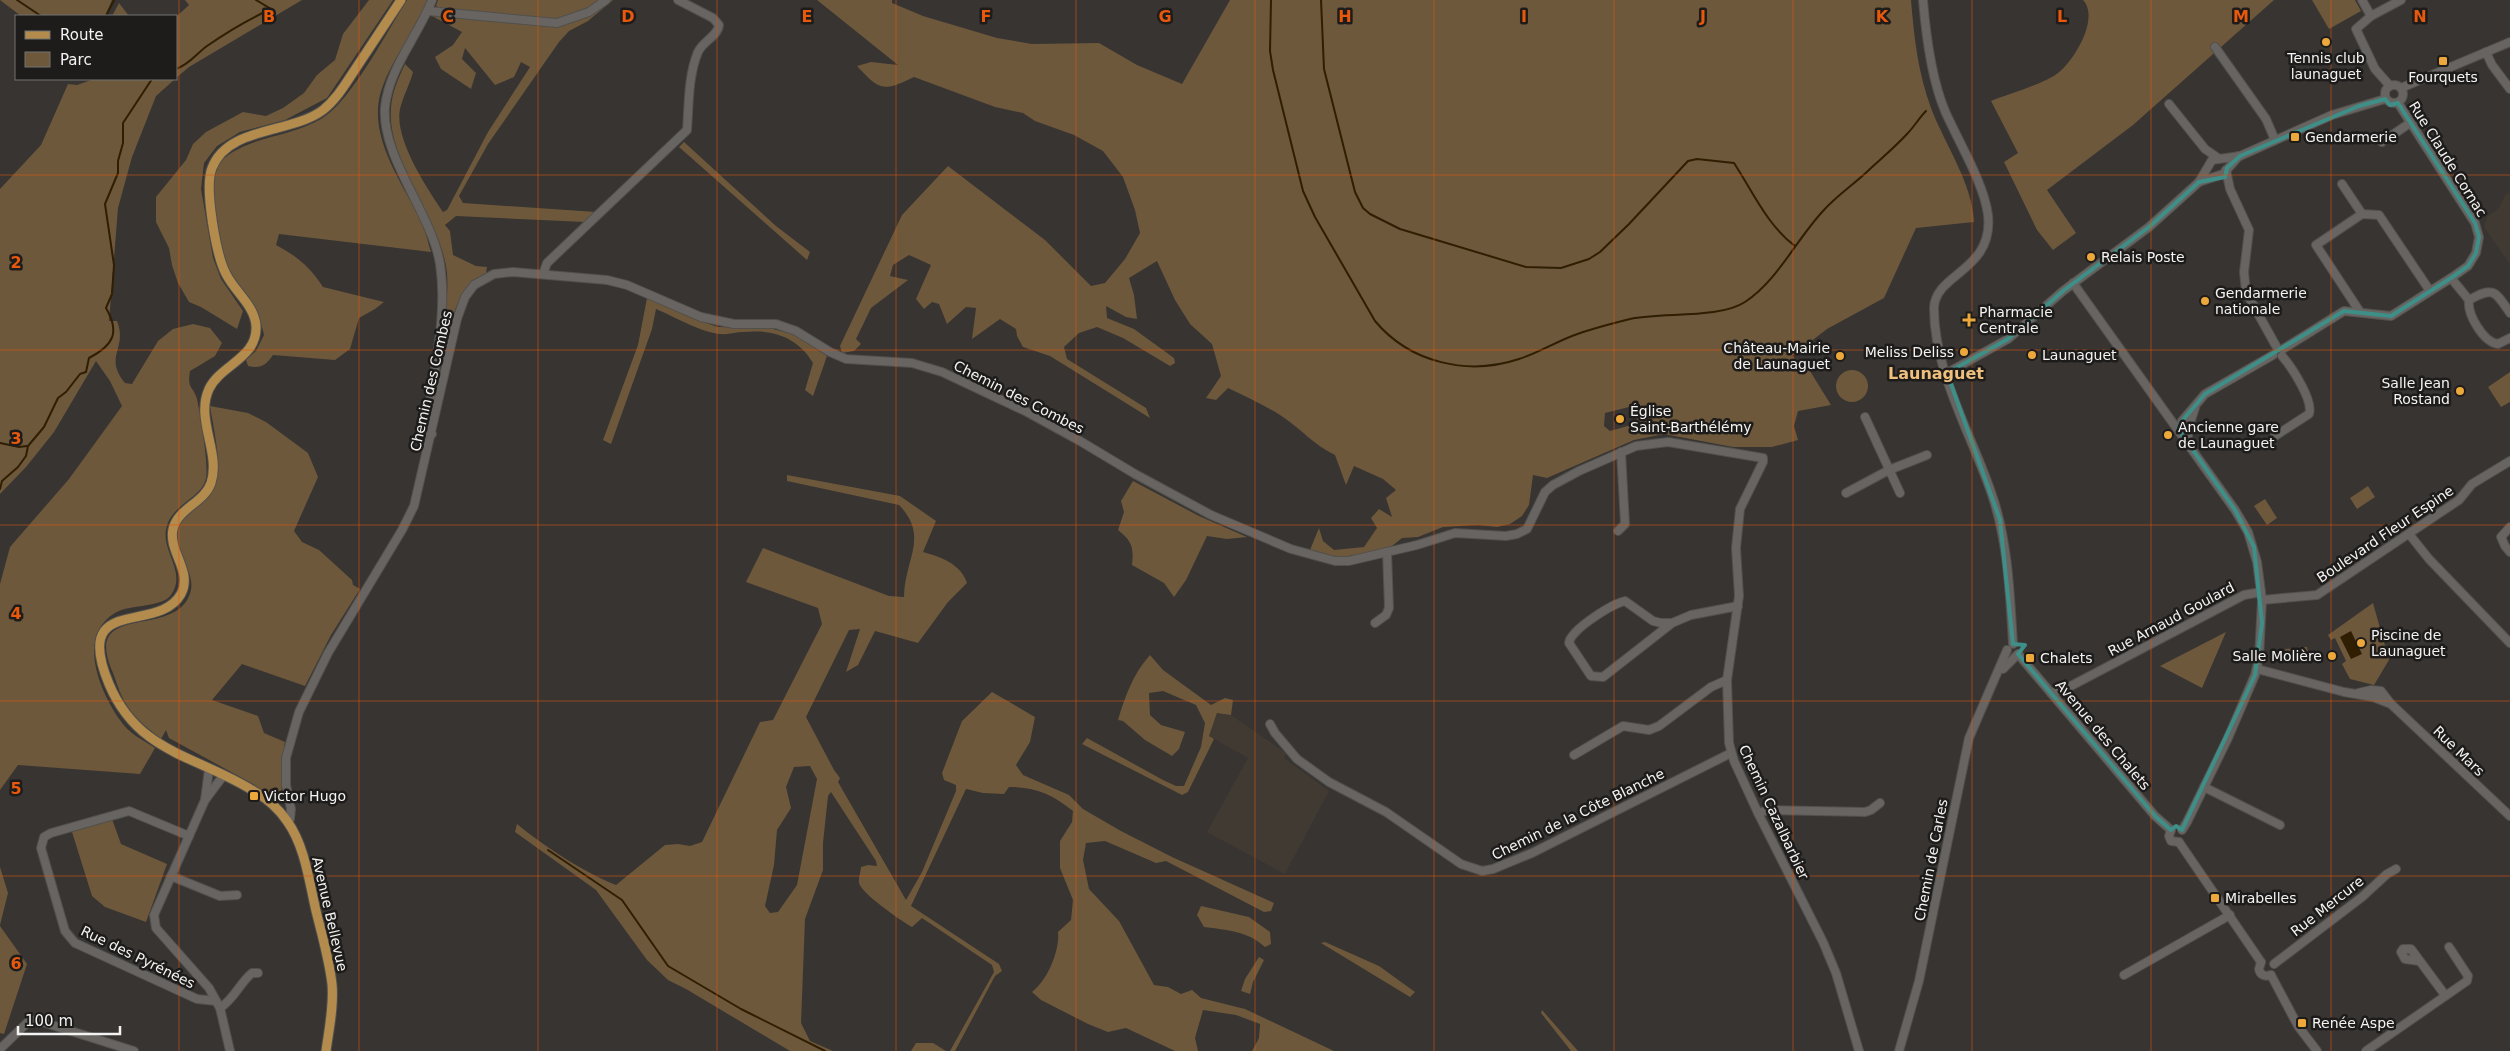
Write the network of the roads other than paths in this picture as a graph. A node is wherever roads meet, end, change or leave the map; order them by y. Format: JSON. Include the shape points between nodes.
{"nodes":[{"id":1,"x":401,"y":0,"type":"edge"},
{"id":2,"x":432,"y":0,"type":"edge"},
{"id":3,"x":606,"y":0,"type":"edge"},
{"id":4,"x":678,"y":0,"type":"edge"},
{"id":5,"x":2362,"y":0,"type":"edge"},
{"id":6,"x":2401,"y":0,"type":"edge"},
{"id":7,"x":1923,"y":1,"type":"edge"},
{"id":8,"x":428,"y":11,"type":"junction"},
{"id":9,"x":2371,"y":16,"type":"junction"},
{"id":10,"x":2510,"y":42,"type":"edge"},
{"id":11,"x":2215,"y":47,"type":"dead end"},
{"id":12,"x":2486,"y":52,"type":"junction"},
{"id":13,"x":2390,"y":86,"type":"junction"},
{"id":14,"x":2401,"y":88,"type":"junction"},
{"id":15,"x":2510,"y":89,"type":"edge"},
{"id":16,"x":2385,"y":99,"type":"junction"},
{"id":17,"x":2398,"y":103,"type":"junction"},
{"id":18,"x":2169,"y":104,"type":"dead end"},
{"id":19,"x":2410,"y":123,"type":"junction"},
{"id":20,"x":2275,"y":140,"type":"junction"},
{"id":21,"x":2382,"y":142,"type":"dead end"},
{"id":22,"x":2205,"y":149,"type":"junction"},
{"id":23,"x":2240,"y":156,"type":"junction"},
{"id":24,"x":2220,"y":158,"type":"junction"},
{"id":25,"x":2209,"y":166,"type":"junction"},
{"id":26,"x":2226,"y":169,"type":"junction"},
{"id":27,"x":2216,"y":176,"type":"junction"},
{"id":28,"x":2199,"y":182,"type":"junction"},
{"id":29,"x":2342,"y":184,"type":"dead end"},
{"id":30,"x":2230,"y":189,"type":"junction"},
{"id":31,"x":2362,"y":214,"type":"junction"},
{"id":32,"x":543,"y":274,"type":"junction"},
{"id":33,"x":2451,"y":278,"type":"junction"},
{"id":34,"x":2073,"y":283,"type":"junction"},
{"id":35,"x":2430,"y":291,"type":"junction"},
{"id":36,"x":2469,"y":300,"type":"junction"},
{"id":37,"x":2360,"y":312,"type":"junction"},
{"id":38,"x":2510,"y":313,"type":"edge"},
{"id":39,"x":2510,"y":338,"type":"edge"},
{"id":40,"x":2280,"y":350,"type":"junction"},
{"id":41,"x":1947,"y":373,"type":"junction"},
{"id":42,"x":2195,"y":408,"type":"junction"},
{"id":43,"x":1865,"y":416,"type":"dead end"},
{"id":44,"x":2179,"y":430,"type":"junction"},
{"id":45,"x":432,"y":434,"type":"junction"},
{"id":46,"x":2275,"y":436,"type":"dead end"},
{"id":47,"x":2188,"y":443,"type":"junction"},
{"id":48,"x":1620,"y":452,"type":"junction"},
{"id":49,"x":1928,"y":455,"type":"dead end"},
{"id":50,"x":1763,"y":458,"type":"joint"},
{"id":51,"x":2510,"y":461,"type":"edge"},
{"id":52,"x":1889,"y":470,"type":"junction"},
{"id":53,"x":1846,"y":493,"type":"dead end"},
{"id":54,"x":1900,"y":493,"type":"dead end"},
{"id":55,"x":2510,"y":527,"type":"edge"},
{"id":56,"x":1618,"y":531,"type":"dead end"},
{"id":57,"x":2409,"y":534,"type":"junction"},
{"id":58,"x":1387,"y":552,"type":"junction"},
{"id":59,"x":2510,"y":552,"type":"edge"},
{"id":60,"x":2262,"y":596,"type":"junction"},
{"id":61,"x":1738,"y":606,"type":"junction"},
{"id":62,"x":1375,"y":623,"type":"dead end"},
{"id":63,"x":1672,"y":623,"type":"junction"},
{"id":64,"x":2510,"y":643,"type":"edge"},
{"id":65,"x":2010,"y":647,"type":"junction"},
{"id":66,"x":2017,"y":655,"type":"junction"},
{"id":67,"x":2257,"y":669,"type":"junction"},
{"id":68,"x":1997,"y":677,"type":"junction"},
{"id":69,"x":1727,"y":680,"type":"junction"},
{"id":70,"x":2068,"y":688,"type":"junction"},
{"id":71,"x":2051,"y":692,"type":"junction"},
{"id":72,"x":2058,"y":701,"type":"junction"},
{"id":73,"x":1270,"y":724,"type":"dead end"},
{"id":74,"x":1731,"y":753,"type":"junction"},
{"id":75,"x":1574,"y":756,"type":"dead end"},
{"id":76,"x":208,"y":769,"type":"junction"},
{"id":77,"x":222,"y":776,"type":"junction"},
{"id":78,"x":2204,"y":787,"type":"junction"},
{"id":79,"x":287,"y":795,"type":"junction"},
{"id":80,"x":205,"y":800,"type":"junction"},
{"id":81,"x":1880,"y":804,"type":"dead end"},
{"id":82,"x":1758,"y":813,"type":"junction"},
{"id":83,"x":2510,"y":816,"type":"edge"},
{"id":84,"x":284,"y":817,"type":"junction"},
{"id":85,"x":2280,"y":826,"type":"dead end"},
{"id":86,"x":2171,"y":830,"type":"junction"},
{"id":87,"x":2182,"y":830,"type":"junction"},
{"id":88,"x":189,"y":836,"type":"junction"},
{"id":89,"x":2179,"y":842,"type":"junction"},
{"id":90,"x":2396,"y":870,"type":"dead end"},
{"id":91,"x":171,"y":876,"type":"junction"},
{"id":92,"x":237,"y":895,"type":"dead end"},
{"id":93,"x":2230,"y":915,"type":"junction"},
{"id":94,"x":2449,"y":947,"type":"dead end"},
{"id":95,"x":2419,"y":961,"type":"dead end"},
{"id":96,"x":2261,"y":962,"type":"junction"},
{"id":97,"x":2274,"y":964,"type":"junction"},
{"id":98,"x":258,"y":973,"type":"dead end"},
{"id":99,"x":2124,"y":975,"type":"dead end"},
{"id":100,"x":2271,"y":975,"type":"junction"},
{"id":101,"x":2445,"y":995,"type":"junction"},
{"id":102,"x":218,"y":1004,"type":"junction"},
{"id":103,"x":3,"y":1049,"type":"edge"},
{"id":104,"x":134,"y":1051,"type":"edge"},
{"id":105,"x":230,"y":1051,"type":"edge"},
{"id":106,"x":326,"y":1051,"type":"edge"},
{"id":107,"x":1859,"y":1051,"type":"edge"},
{"id":108,"x":1900,"y":1051,"type":"edge"},
{"id":109,"x":2317,"y":1051,"type":"edge"},
{"id":110,"x":2366,"y":1051,"type":"edge"}],
"edges":[{"from":1,"to":76,"type":"main road","via":[[330,104],[304,121],[231,145],[222,152],[210,172],[210,199],[221,260],[226,276],[253,314],[255,336],[248,350],[218,377],[207,394],[205,409],[212,459],[211,482],[202,497],[178,518],[172,532],[184,574],[182,591],[176,601],[164,609],[112,624],[102,635],[100,650],[110,687],[131,722],[148,737]]},
{"from":2,"to":8,"type":"street"},
{"from":3,"to":8,"type":"street","via":[[589,12],[557,23]]},
{"from":4,"to":32,"type":"street","via":[[720,24],[704,42],[694,62],[687,130],[547,263]]},
{"from":5,"to":9,"type":"street"},
{"from":6,"to":9,"type":"street"},
{"from":7,"to":41,"type":"street","name":"Avenue des Chalets","via":[[1929,48],[1945,110],[1964,147],[1988,215],[1988,229],[1981,252],[1935,299],[1936,325]]},
{"from":8,"to":45,"type":"street","via":[[395,73],[388,93],[385,121],[392,147],[427,225],[440,264],[441,309],[427,423]]},
{"from":9,"to":13,"type":"street","via":[[2359,25],[2356,34],[2375,68]]},
{"from":10,"to":12,"type":"street"},
{"from":11,"to":20,"type":"street","via":[[2266,120]]},
{"from":12,"to":14,"type":"street"},
{"from":12,"to":15,"type":"street"},
{"from":13,"to":14,"type":"street"},
{"from":13,"to":16,"type":"street","via":[[2385,91]]},
{"from":14,"to":17,"type":"street","via":[[2403,96]]},
{"from":16,"to":17,"type":"street"},
{"from":16,"to":20,"type":"street","via":[[2332,115]]},
{"from":17,"to":19,"type":"street","name":"Rue Claude Cornac"},
{"from":18,"to":22,"type":"street"},
{"from":19,"to":21,"type":"street"},
{"from":19,"to":33,"type":"street","name":"Rue Claude Cornac","via":[[2478,230],[2476,253]]},
{"from":20,"to":23,"type":"street"},
{"from":22,"to":24,"type":"street"},
{"from":22,"to":25,"type":"street"},
{"from":23,"to":24,"type":"street"},
{"from":23,"to":26,"type":"street"},
{"from":24,"to":25,"type":"street","via":[[2212,160]]},
{"from":24,"to":26,"type":"street","via":[[2226,162]]},
{"from":25,"to":27,"type":"street"},
{"from":25,"to":28,"type":"street"},
{"from":26,"to":27,"type":"street"},
{"from":26,"to":30,"type":"street"},
{"from":27,"to":28,"type":"street"},
{"from":27,"to":30,"type":"street"},
{"from":28,"to":34,"type":"street","via":[[2149,227]]},
{"from":29,"to":31,"type":"street"},
{"from":30,"to":40,"type":"street","via":[[2248,230],[2244,272],[2246,292]]},
{"from":31,"to":35,"type":"street","via":[[2379,215]]},
{"from":31,"to":37,"type":"street","via":[[2316,245]]},
{"from":32,"to":45,"type":"street","name":"Chemin des Combes","via":[[494,274],[469,291],[457,319]]},
{"from":32,"to":58,"type":"street","name":"Chemin des Combes","via":[[627,285],[717,321],[776,324],[796,331],[846,359],[912,363],[930,368],[1027,412],[1211,515],[1291,549],[1335,561]]},
{"from":33,"to":35,"type":"street","name":"Rue Claude Cornac"},
{"from":33,"to":36,"type":"street"},
{"from":34,"to":41,"type":"street","via":[[2008,339]]},
{"from":34,"to":44,"type":"street"},
{"from":35,"to":37,"type":"street","name":"Rue Claude Cornac","via":[[2391,316]]},
{"from":36,"to":38,"type":"street","via":[[2485,291],[2492,291]]},
{"from":36,"to":39,"type":"street","via":[[2469,312],[2487,340],[2498,344]]},
{"from":37,"to":40,"type":"street","name":"Rue Claude Cornac","via":[[2344,311]]},
{"from":40,"to":42,"type":"street","via":[[2272,350],[2272,355],[2205,394]]},
{"from":40,"to":46,"type":"street","via":[[2308,399],[2311,411]]},
{"from":41,"to":65,"type":"street","name":"Avenue des Chalets","via":[[2002,531]]},
{"from":42,"to":44,"type":"street","via":[[2182,420]]},
{"from":42,"to":47,"type":"street","via":[[2188,429]]},
{"from":43,"to":52,"type":"street"},
{"from":44,"to":47,"type":"street"},
{"from":45,"to":79,"type":"street","name":"Chemin des Combes","via":[[414,506],[348,616],[299,712],[286,758]]},
{"from":47,"to":60,"type":"street","via":[[2248,532],[2256,555]]},
{"from":48,"to":50,"type":"street","name":"Chemin des Combes","via":[[1636,446],[1668,442]]},
{"from":48,"to":56,"type":"street","via":[[1624,524]]},
{"from":48,"to":58,"type":"street","name":"Chemin des Combes","via":[[1552,485],[1545,492],[1527,529],[1517,534],[1455,533]]},
{"from":49,"to":52,"type":"street"},
{"from":50,"to":61,"type":"street","name":"Chemin Cazalbarbier","via":[[1740,509],[1736,548]]},
{"from":51,"to":57,"type":"street","name":"Boulevard Fleur Espine","via":[[2472,484],[2459,500]]},
{"from":52,"to":53,"type":"street"},
{"from":52,"to":54,"type":"street"},
{"from":55,"to":59,"type":"street","via":[[2501,537]]},
{"from":57,"to":60,"type":"street","name":"Boulevard Fleur Espine","via":[[2317,595]]},
{"from":57,"to":64,"type":"street"},
{"from":58,"to":62,"type":"street","via":[[1389,608],[1386,615]]},
{"from":60,"to":67,"type":"street"},
{"from":60,"to":70,"type":"street","name":"Rue Arnaud Goulard","via":[[2244,595]]},
{"from":61,"to":63,"type":"street","via":[[1691,615]]},
{"from":61,"to":69,"type":"street","name":"Chemin Cazalbarbier"},
{"from":63,"to":63,"type":"street","via":[[1653,621],[1625,601],[1612,605],[1572,634],[1570,643],[1591,676],[1603,676]]},
{"from":65,"to":66,"type":"street","name":"Avenue des Chalets","via":[[2019,648]]},
{"from":65,"to":68,"type":"street","name":"Chemin de Carles"},
{"from":66,"to":68,"type":"street","name":"Chemin de Carles"},
{"from":66,"to":71,"type":"street","name":"Avenue des Chalets"},
{"from":67,"to":78,"type":"street"},
{"from":67,"to":83,"type":"street","name":"Rue Mars","via":[[2391,704]]},
{"from":68,"to":108,"type":"street","name":"Chemin de Carles","via":[[1969,738],[1919,981]]},
{"from":69,"to":74,"type":"street","name":"Chemin Cazalbarbier"},
{"from":69,"to":75,"type":"street","via":[[1711,687],[1659,726],[1650,730],[1622,726]]},
{"from":70,"to":71,"type":"street","name":"Rue Arnaud Goulard"},
{"from":70,"to":72,"type":"street","name":"Rue Arnaud Goulard"},
{"from":71,"to":72,"type":"street","name":"Avenue des Chalets"},
{"from":72,"to":86,"type":"street","name":"Avenue des Chalets","via":[[2155,816]]},
{"from":73,"to":74,"type":"street","name":"Chemin de la Côte Blanche","via":[[1274,734],[1297,759],[1329,782],[1386,812],[1461,864],[1482,871],[1532,853]]},
{"from":74,"to":82,"type":"street","name":"Chemin Cazalbarbier"},
{"from":76,"to":77,"type":"main road"},
{"from":76,"to":80,"type":"street"},
{"from":77,"to":80,"type":"street"},
{"from":77,"to":84,"type":"main road","via":[[254,791]]},
{"from":78,"to":85,"type":"street","via":[[2268,817]]},
{"from":78,"to":87,"type":"street"},
{"from":79,"to":84,"type":"street"},
{"from":79,"to":84,"type":"street","name":"Chemin des Combes","via":[[291,816]]},
{"from":80,"to":88,"type":"street"},
{"from":81,"to":82,"type":"street","via":[[1864,812],[1768,810]]},
{"from":82,"to":107,"type":"street","name":"Chemin Cazalbarbier","via":[[1823,942]]},
{"from":84,"to":106,"type":"main road","name":"Avenue Bellevue","via":[[302,854],[328,962],[332,996]]},
{"from":86,"to":87,"type":"street"},
{"from":86,"to":89,"type":"street","name":"Avenue des Chalets","via":[[2171,841]]},
{"from":87,"to":89,"type":"street","via":[[2184,838]]},
{"from":88,"to":91,"type":"street"},
{"from":88,"to":102,"type":"street","name":"Rue des Pyrénées","via":[[129,811],[51,833],[44,837],[41,848],[65,931],[75,943],[197,999]]},
{"from":89,"to":93,"type":"street","name":"Avenue des Chalets"},
{"from":90,"to":97,"type":"street","name":"Rue Mercure"},
{"from":91,"to":92,"type":"street","via":[[220,896]]},
{"from":91,"to":102,"type":"street","via":[[154,915],[156,928],[209,988]]},
{"from":93,"to":96,"type":"street","name":"Avenue des Chalets"},
{"from":93,"to":99,"type":"street"},
{"from":94,"to":101,"type":"street","via":[[2468,976],[2467,981]]},
{"from":95,"to":101,"type":"street"},
{"from":96,"to":97,"type":"street","via":[[2269,960]]},
{"from":96,"to":100,"type":"street","name":"Avenue des Chalets","via":[[2258,969],[2261,974]]},
{"from":97,"to":100,"type":"street"},
{"from":98,"to":102,"type":"street","via":[[248,976],[234,997]]},
{"from":100,"to":109,"type":"street","name":"Avenue des Chalets","via":[[2298,1026]]},
{"from":101,"to":110,"type":"street"},
{"from":102,"to":105,"type":"street"},
{"from":103,"to":104,"type":"street","via":[[28,1022],[36,1020]]}]}
